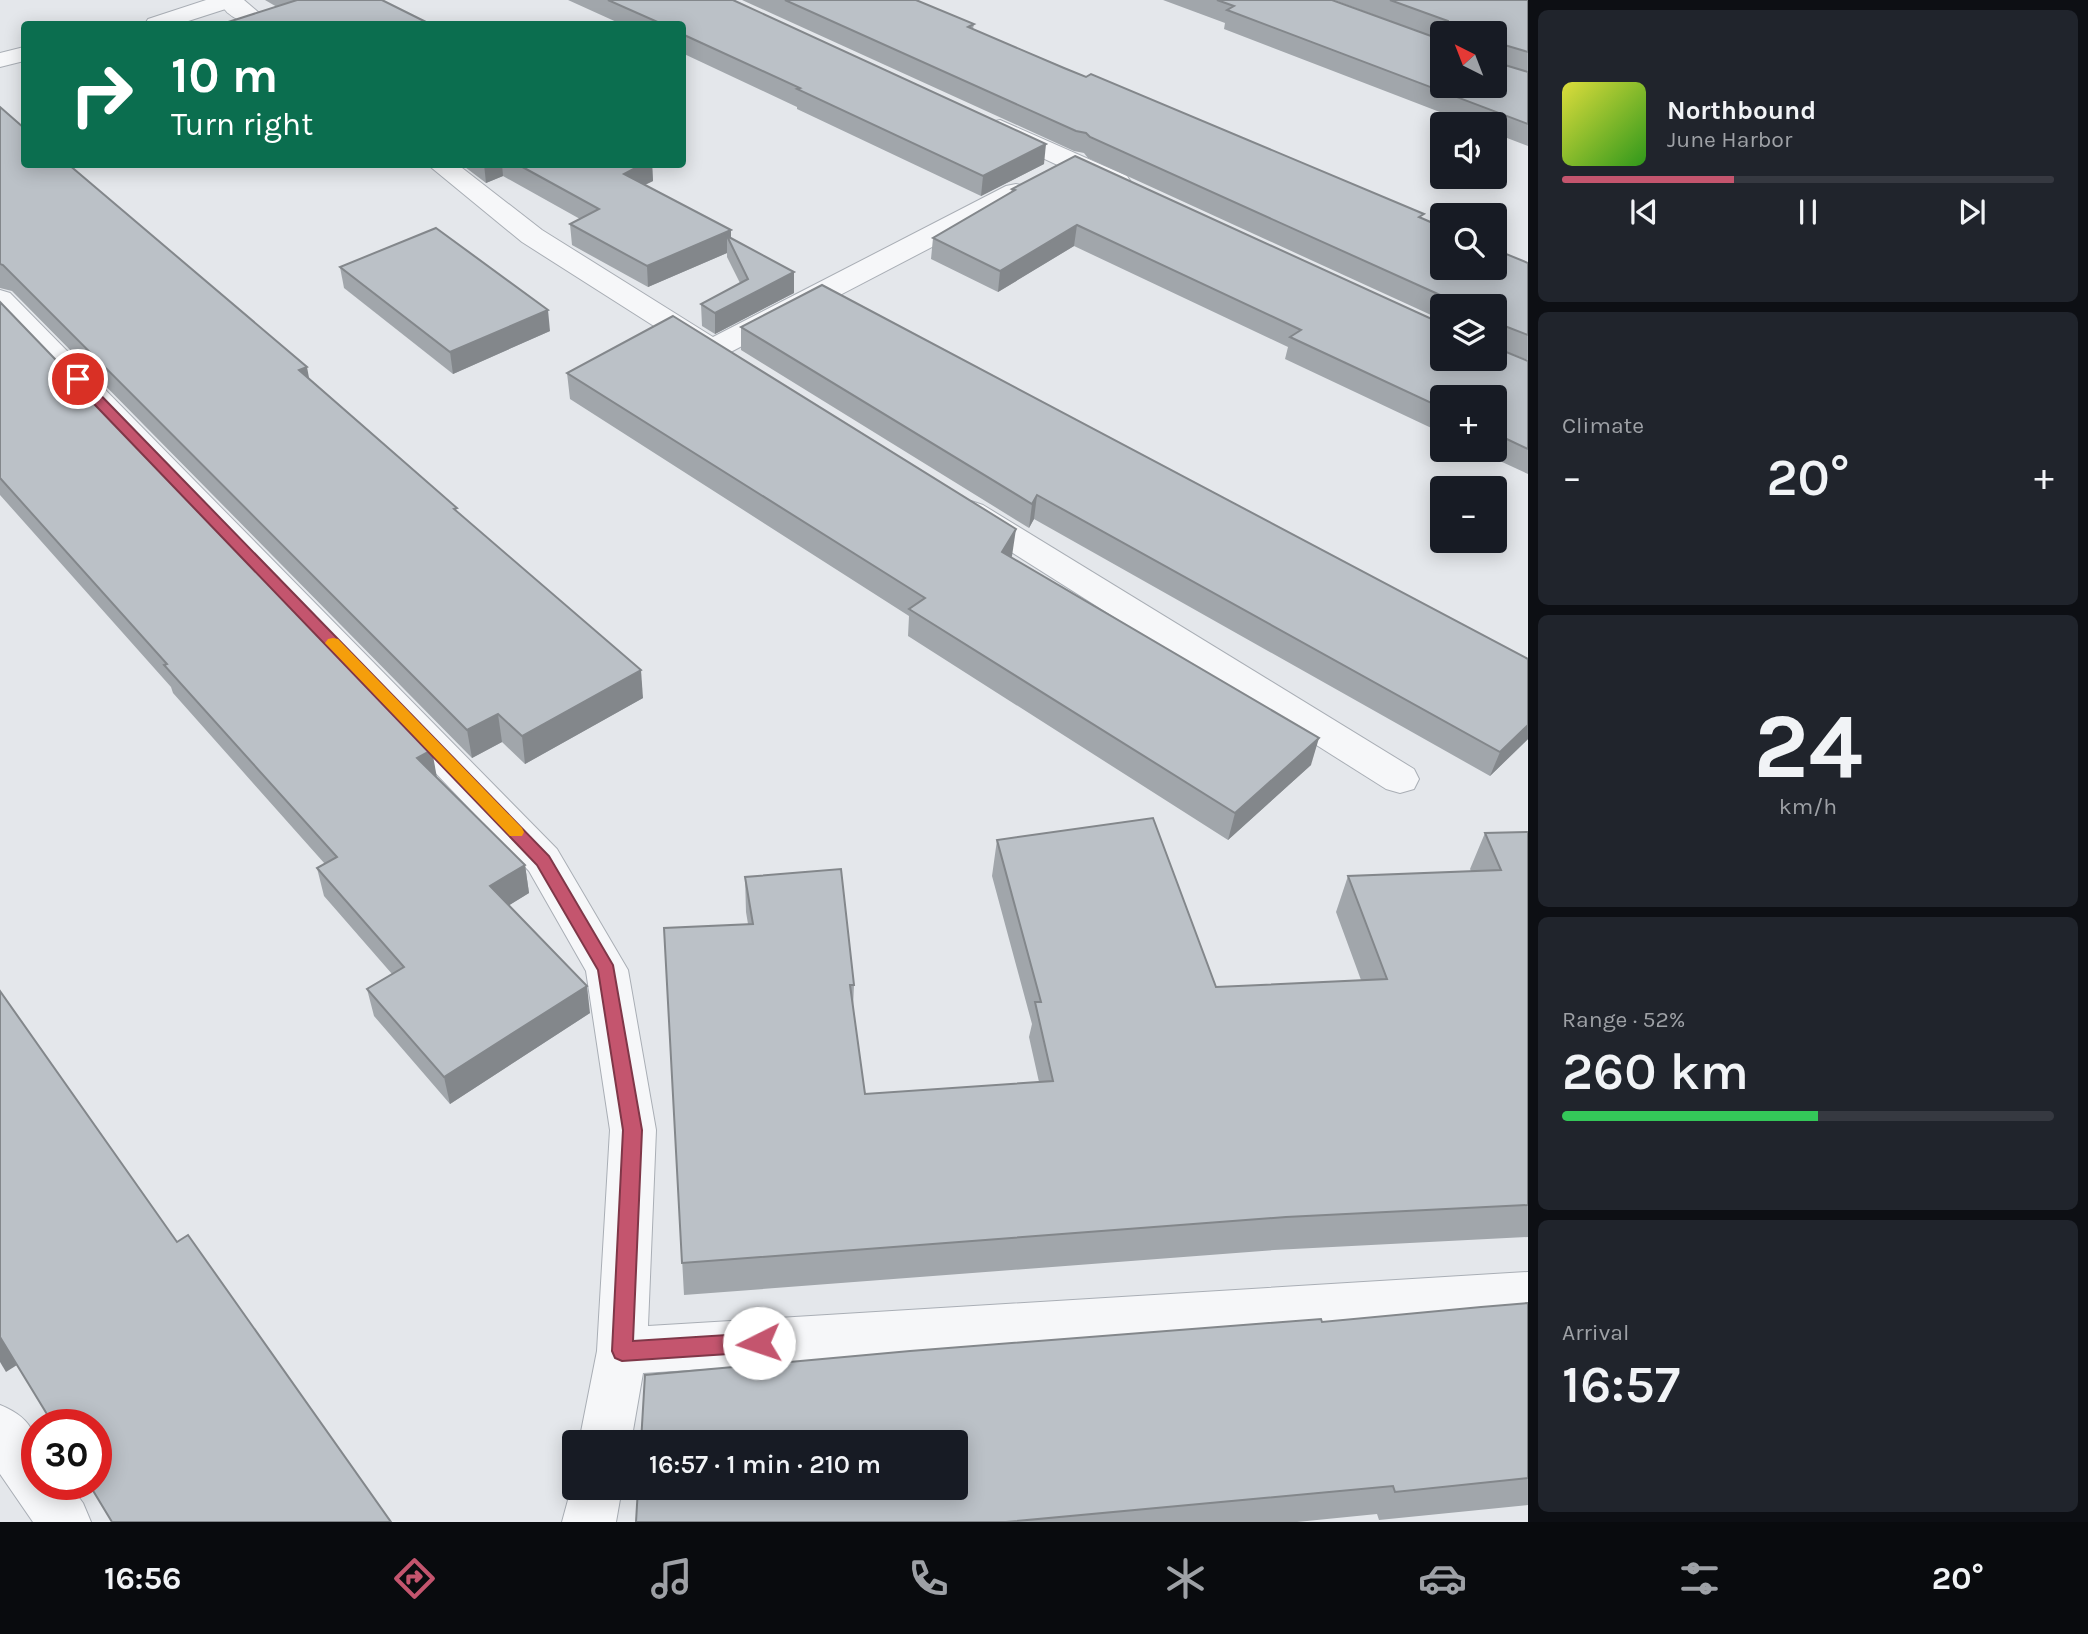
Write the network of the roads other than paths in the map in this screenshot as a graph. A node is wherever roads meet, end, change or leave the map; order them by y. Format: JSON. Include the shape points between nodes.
{"nodes":[{"id":1,"x":230,"y":1,"type":"edge"},
{"id":2,"x":167,"y":21,"type":"edge"},
{"id":3,"x":256,"y":21,"type":"edge"},
{"id":4,"x":21,"y":55,"type":"edge"},
{"id":5,"x":0,"y":60,"type":"edge"},
{"id":6,"x":972,"y":116,"type":"edge"},
{"id":7,"x":445,"y":168,"type":"edge"},
{"id":8,"x":1054,"y":173,"type":"junction"},
{"id":9,"x":1135,"y":191,"type":"edge"},
{"id":10,"x":0,"y":299,"type":"edge"},
{"id":11,"x":949,"y":498,"type":"edge"},
{"id":12,"x":1400,"y":779,"type":"dead end"},
{"id":13,"x":1528,"y":1294,"type":"edge"},
{"id":14,"x":622,"y":1351,"type":"junction"},
{"id":15,"x":0,"y":1430,"type":"edge"},
{"id":16,"x":607,"y":1430,"type":"edge"},
{"id":17,"x":21,"y":1460,"type":"edge"},
{"id":18,"x":49,"y":1500,"type":"edge"},
{"id":19,"x":594,"y":1500,"type":"edge"},
{"id":20,"x":64,"y":1522,"type":"edge"},
{"id":21,"x":589,"y":1522,"type":"edge"}],
"edges":[{"from":1,"to":2,"type":"street"},
{"from":1,"to":3,"type":"street"},
{"from":4,"to":5,"type":"street"},
{"from":6,"to":8,"type":"street"},
{"from":7,"to":8,"type":"street","via":[[532,236],[724,358]]},
{"from":8,"to":9,"type":"street"},
{"from":10,"to":14,"type":"street","via":[[543,860],[607,970],[629,1103],[633,1130]]},
{"from":11,"to":12,"type":"street"},
{"from":13,"to":14,"type":"street"},
{"from":14,"to":16,"type":"street"},
{"from":15,"to":17,"type":"street"},
{"from":18,"to":20,"type":"street"},
{"from":19,"to":21,"type":"street"}]}
